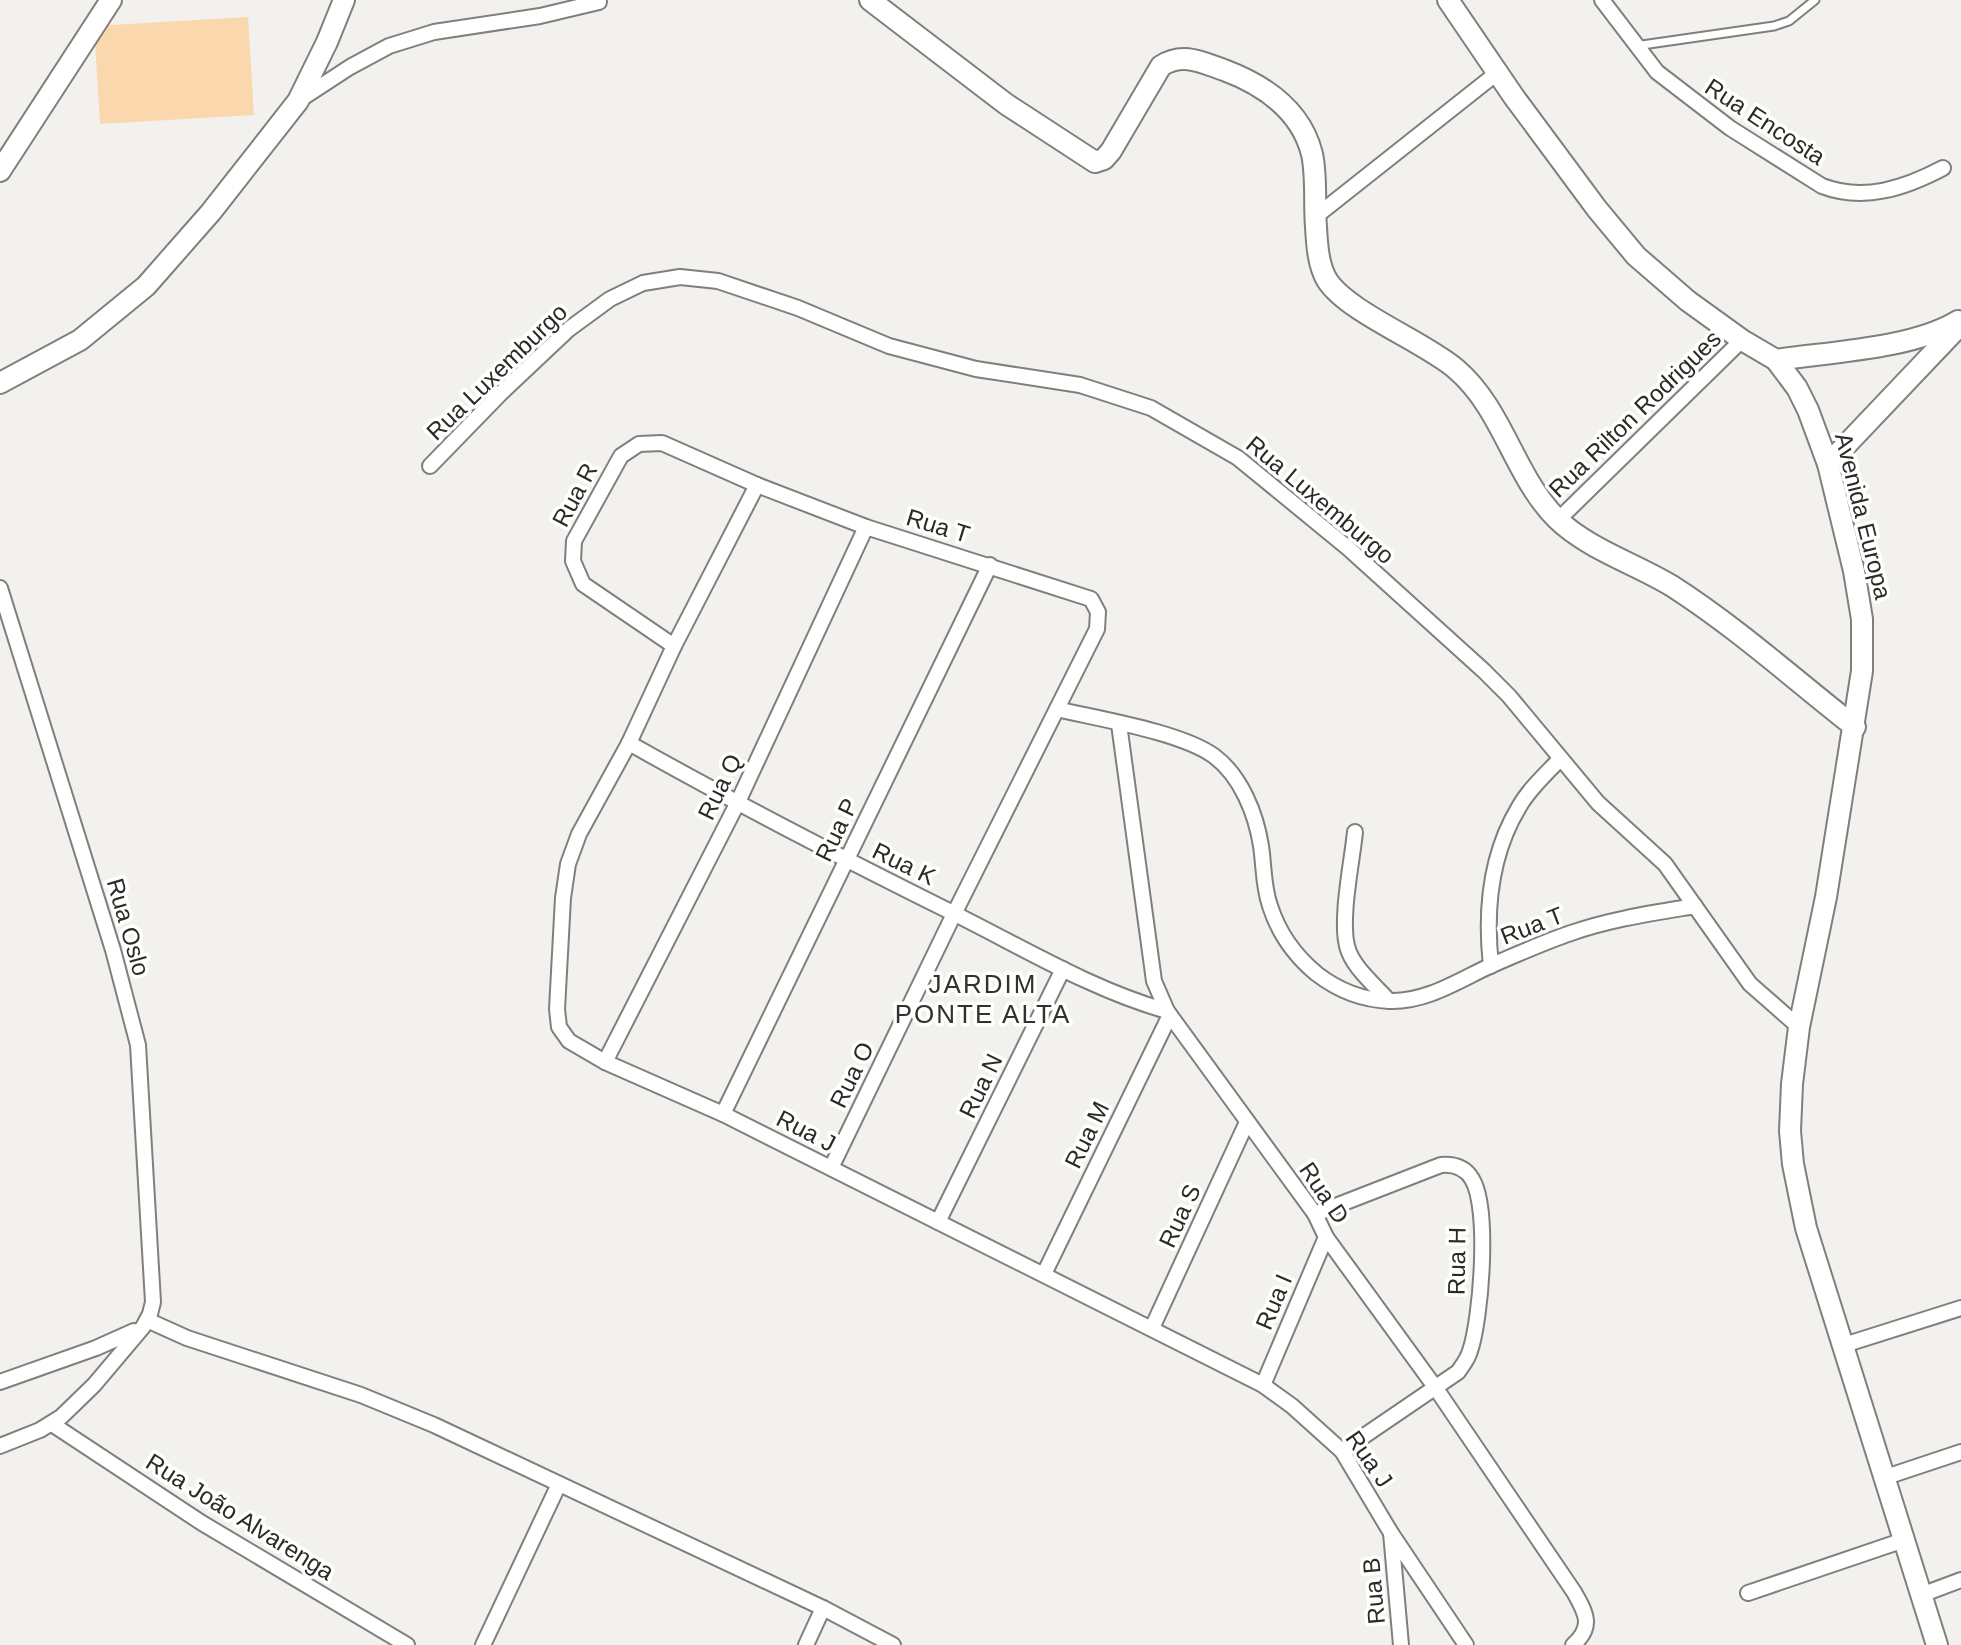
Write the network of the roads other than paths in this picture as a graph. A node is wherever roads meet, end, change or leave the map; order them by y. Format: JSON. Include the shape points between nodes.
{"nodes":[{"id":1,"x":111,"y":0,"type":"edge"},
{"id":2,"x":344,"y":0,"type":"edge"},
{"id":3,"x":870,"y":0,"type":"edge"},
{"id":4,"x":1448,"y":0,"type":"edge"},
{"id":5,"x":1602,"y":0,"type":"edge"},
{"id":6,"x":1815,"y":0,"type":"edge"},
{"id":7,"x":599,"y":2,"type":"dead end"},
{"id":8,"x":1635,"y":46,"type":"junction"},
{"id":9,"x":1497,"y":73,"type":"junction"},
{"id":10,"x":298,"y":101,"type":"junction"},
{"id":11,"x":1943,"y":168,"type":"dead end"},
{"id":12,"x":0,"y":171,"type":"edge"},
{"id":13,"x":1315,"y":217,"type":"junction"},
{"id":14,"x":1961,"y":321,"type":"edge"},
{"id":15,"x":1742,"y":340,"type":"junction"},
{"id":16,"x":1892,"y":343,"type":"junction"},
{"id":17,"x":1776,"y":360,"type":"junction"},
{"id":18,"x":1913,"y":376,"type":"junction"},
{"id":19,"x":0,"y":383,"type":"edge"},
{"id":20,"x":662,"y":443,"type":"joint"},
{"id":21,"x":1828,"y":464,"type":"junction"},
{"id":22,"x":430,"y":466,"type":"dead end"},
{"id":23,"x":757,"y":485,"type":"junction"},
{"id":24,"x":1558,"y":520,"type":"junction"},
{"id":25,"x":866,"y":527,"type":"junction"},
{"id":26,"x":990,"y":565,"type":"junction"},
{"id":27,"x":0,"y":588,"type":"edge"},
{"id":28,"x":674,"y":646,"type":"junction"},
{"id":29,"x":1057,"y":709,"type":"junction"},
{"id":30,"x":1119,"y":724,"type":"junction"},
{"id":31,"x":1855,"y":727,"type":"junction"},
{"id":32,"x":629,"y":743,"type":"junction"},
{"id":33,"x":1560,"y":759,"type":"junction"},
{"id":34,"x":737,"y":804,"type":"junction"},
{"id":35,"x":1355,"y":832,"type":"dead end"},
{"id":36,"x":846,"y":860,"type":"junction"},
{"id":37,"x":1695,"y":906,"type":"junction"},
{"id":38,"x":954,"y":914,"type":"junction"},
{"id":39,"x":1491,"y":966,"type":"junction"},
{"id":40,"x":1063,"y":969,"type":"junction"},
{"id":41,"x":1389,"y":1001,"type":"junction"},
{"id":42,"x":1168,"y":1013,"type":"junction"},
{"id":43,"x":1799,"y":1027,"type":"junction"},
{"id":44,"x":605,"y":1062,"type":"junction"},
{"id":45,"x":723,"y":1114,"type":"junction"},
{"id":46,"x":1247,"y":1122,"type":"junction"},
{"id":47,"x":831,"y":1168,"type":"junction"},
{"id":48,"x":1315,"y":1214,"type":"junction"},
{"id":49,"x":938,"y":1222,"type":"junction"},
{"id":50,"x":1326,"y":1237,"type":"junction"},
{"id":51,"x":1044,"y":1274,"type":"junction"},
{"id":52,"x":1961,"y":1308,"type":"edge"},
{"id":53,"x":145,"y":1324,"type":"junction"},
{"id":54,"x":1152,"y":1328,"type":"junction"},
{"id":55,"x":1844,"y":1345,"type":"junction"},
{"id":56,"x":0,"y":1382,"type":"edge"},
{"id":57,"x":1263,"y":1385,"type":"junction"},
{"id":58,"x":1435,"y":1387,"type":"junction"},
{"id":59,"x":52,"y":1424,"type":"junction"},
{"id":60,"x":0,"y":1446,"type":"edge"},
{"id":61,"x":1342,"y":1451,"type":"junction"},
{"id":62,"x":1961,"y":1452,"type":"edge"},
{"id":63,"x":1886,"y":1477,"type":"junction"},
{"id":64,"x":559,"y":1484,"type":"junction"},
{"id":65,"x":1391,"y":1533,"type":"junction"},
{"id":66,"x":1904,"y":1540,"type":"junction"},
{"id":67,"x":1961,"y":1580,"type":"edge"},
{"id":68,"x":1748,"y":1593,"type":"dead end"},
{"id":69,"x":1921,"y":1595,"type":"junction"},
{"id":70,"x":823,"y":1608,"type":"junction"},
{"id":71,"x":407,"y":1645,"type":"edge"},
{"id":72,"x":483,"y":1645,"type":"edge"},
{"id":73,"x":806,"y":1645,"type":"edge"},
{"id":74,"x":893,"y":1645,"type":"edge"},
{"id":75,"x":1401,"y":1645,"type":"edge"},
{"id":76,"x":1466,"y":1645,"type":"edge"},
{"id":77,"x":1573,"y":1645,"type":"edge"},
{"id":78,"x":1937,"y":1645,"type":"edge"}],
"edges":[{"from":1,"to":12,"type":"street"},
{"from":2,"to":10,"type":"street"},
{"from":3,"to":13,"type":"street","via":[[1006,104],[1095,162],[1111,151],[1161,66],[1174,58],[1190,58],[1245,78],[1276,96],[1301,126],[1312,155]]},
{"from":4,"to":9,"type":"street","name":"Avenida Europa"},
{"from":5,"to":8,"type":"street","name":"Rua Encosta"},
{"from":6,"to":8,"type":"lane","via":[[1774,26]]},
{"from":7,"to":10,"type":"street","via":[[434,32],[389,46]]},
{"from":8,"to":11,"type":"street","name":"Rua Encosta","via":[[1687,97],[1822,186],[1864,194],[1920,180]]},
{"from":9,"to":13,"type":"street"},
{"from":9,"to":15,"type":"street","name":"Avenida Europa","via":[[1636,256]]},
{"from":10,"to":19,"type":"street","via":[[146,286],[80,340]]},
{"from":13,"to":24,"type":"street","via":[[1327,280],[1478,389]]},
{"from":14,"to":16,"type":"street"},
{"from":14,"to":18,"type":"street"},
{"from":15,"to":17,"type":"street","name":"Avenida Europa"},
{"from":15,"to":24,"type":"street","name":"Rua Rilton Rodrigues"},
{"from":16,"to":17,"type":"street"},
{"from":16,"to":18,"type":"street","via":[[1910,359]]},
{"from":17,"to":21,"type":"street","name":"Avenida Europa","via":[[1808,410]]},
{"from":18,"to":21,"type":"street"},
{"from":20,"to":23,"type":"street","name":"Rua T"},
{"from":20,"to":28,"type":"street","name":"Rua R","via":[[639,444],[621,456],[574,541],[573,561],[583,584]]},
{"from":21,"to":31,"type":"street","name":"Avenida Europa","via":[[1862,619]]},
{"from":22,"to":33,"type":"street","name":"Rua Luxemburgo","via":[[569,329],[610,299],[643,283],[680,277],[718,281],[889,346],[976,369],[1080,385],[1151,408],[1213,443],[1348,548],[1484,671]]},
{"from":23,"to":25,"type":"street","name":"Rua T"},
{"from":23,"to":28,"type":"street","name":"Rua J"},
{"from":24,"to":31,"type":"street","via":[[1671,585]]},
{"from":25,"to":26,"type":"street","name":"Rua T"},
{"from":25,"to":34,"type":"street","name":"Rua Q"},
{"from":26,"to":29,"type":"street","name":"Rua T","via":[[1091,599],[1098,612],[1097,629]]},
{"from":26,"to":36,"type":"street","name":"Rua P"},
{"from":27,"to":53,"type":"street","name":"Rua Oslo","via":[[138,1045],[153,1291]]},
{"from":28,"to":32,"type":"street","name":"Rua J"},
{"from":29,"to":30,"type":"street","name":"Rua T"},
{"from":29,"to":38,"type":"street","name":"Rua T"},
{"from":30,"to":41,"type":"street","name":"Rua T","via":[[1184,741],[1214,757],[1251,807],[1270,905],[1297,958],[1333,987]]},
{"from":30,"to":42,"type":"street","name":"Rua D","via":[[1154,981]]},
{"from":31,"to":43,"type":"street","name":"Avenida Europa"},
{"from":32,"to":34,"type":"street","name":"Rua K"},
{"from":32,"to":44,"type":"street","name":"Rua J","via":[[579,834],[563,898],[559,1027],[569,1041]]},
{"from":33,"to":37,"type":"street","name":"Rua Luxemburgo","via":[[1613,819],[1665,864]]},
{"from":33,"to":39,"type":"street","via":[[1519,807],[1503,841],[1490,887]]},
{"from":34,"to":36,"type":"street","name":"Rua K"},
{"from":34,"to":44,"type":"street","name":"Rua Q"},
{"from":35,"to":41,"type":"street","via":[[1347,947]]},
{"from":36,"to":38,"type":"street","name":"Rua K"},
{"from":36,"to":45,"type":"street","name":"Rua P"},
{"from":37,"to":39,"type":"street","name":"Rua T","via":[[1584,929]]},
{"from":37,"to":43,"type":"street","name":"Rua Luxemburgo","via":[[1750,984]]},
{"from":38,"to":40,"type":"street","name":"Rua K"},
{"from":38,"to":47,"type":"street","name":"Rua O"},
{"from":39,"to":41,"type":"street","name":"Rua T","via":[[1433,993]]},
{"from":40,"to":42,"type":"street","name":"Rua K"},
{"from":40,"to":49,"type":"street","name":"Rua N"},
{"from":42,"to":46,"type":"street","name":"Rua D"},
{"from":42,"to":51,"type":"street","name":"Rua M"},
{"from":43,"to":55,"type":"street","name":"Avenida Europa","via":[[1792,1084],[1793,1164],[1806,1228]]},
{"from":44,"to":45,"type":"street","name":"Rua J"},
{"from":45,"to":47,"type":"street","name":"Rua J"},
{"from":46,"to":48,"type":"street","name":"Rua D"},
{"from":46,"to":54,"type":"street","name":"Rua S"},
{"from":47,"to":49,"type":"street","name":"Rua J"},
{"from":48,"to":50,"type":"street","name":"Rua D"},
{"from":48,"to":58,"type":"street","name":"Rua H","via":[[1441,1165],[1459,1167],[1474,1181],[1482,1245],[1475,1332],[1458,1372]]},
{"from":49,"to":51,"type":"street","name":"Rua J"},
{"from":50,"to":57,"type":"street","name":"Rua I"},
{"from":50,"to":58,"type":"street","name":"Rua D"},
{"from":51,"to":54,"type":"street","name":"Rua J"},
{"from":52,"to":55,"type":"street"},
{"from":53,"to":56,"type":"street","via":[[96,1348]]},
{"from":53,"to":59,"type":"street","via":[[94,1385]]},
{"from":53,"to":64,"type":"street","via":[[361,1395]]},
{"from":54,"to":57,"type":"street","name":"Rua J"},
{"from":55,"to":63,"type":"street","name":"Avenida Europa"},
{"from":57,"to":61,"type":"street","name":"Rua J"},
{"from":58,"to":61,"type":"street","name":"Rua H"},
{"from":58,"to":77,"type":"street","name":"Rua D","via":[[1582,1606],[1587,1623]]},
{"from":59,"to":60,"type":"street"},
{"from":59,"to":71,"type":"street","name":"Rua João Alvarenga","via":[[202,1523]]},
{"from":61,"to":65,"type":"street","name":"Rua J"},
{"from":62,"to":63,"type":"street"},
{"from":63,"to":66,"type":"street","name":"Avenida Europa"},
{"from":64,"to":70,"type":"street"},
{"from":64,"to":72,"type":"street"},
{"from":65,"to":75,"type":"street","name":"Rua B"},
{"from":65,"to":76,"type":"street","name":"Rua J"},
{"from":66,"to":68,"type":"street"},
{"from":66,"to":69,"type":"street","name":"Avenida Europa"},
{"from":67,"to":69,"type":"street"},
{"from":69,"to":78,"type":"street","name":"Avenida Europa"},
{"from":70,"to":73,"type":"street"},
{"from":70,"to":74,"type":"street"}]}
